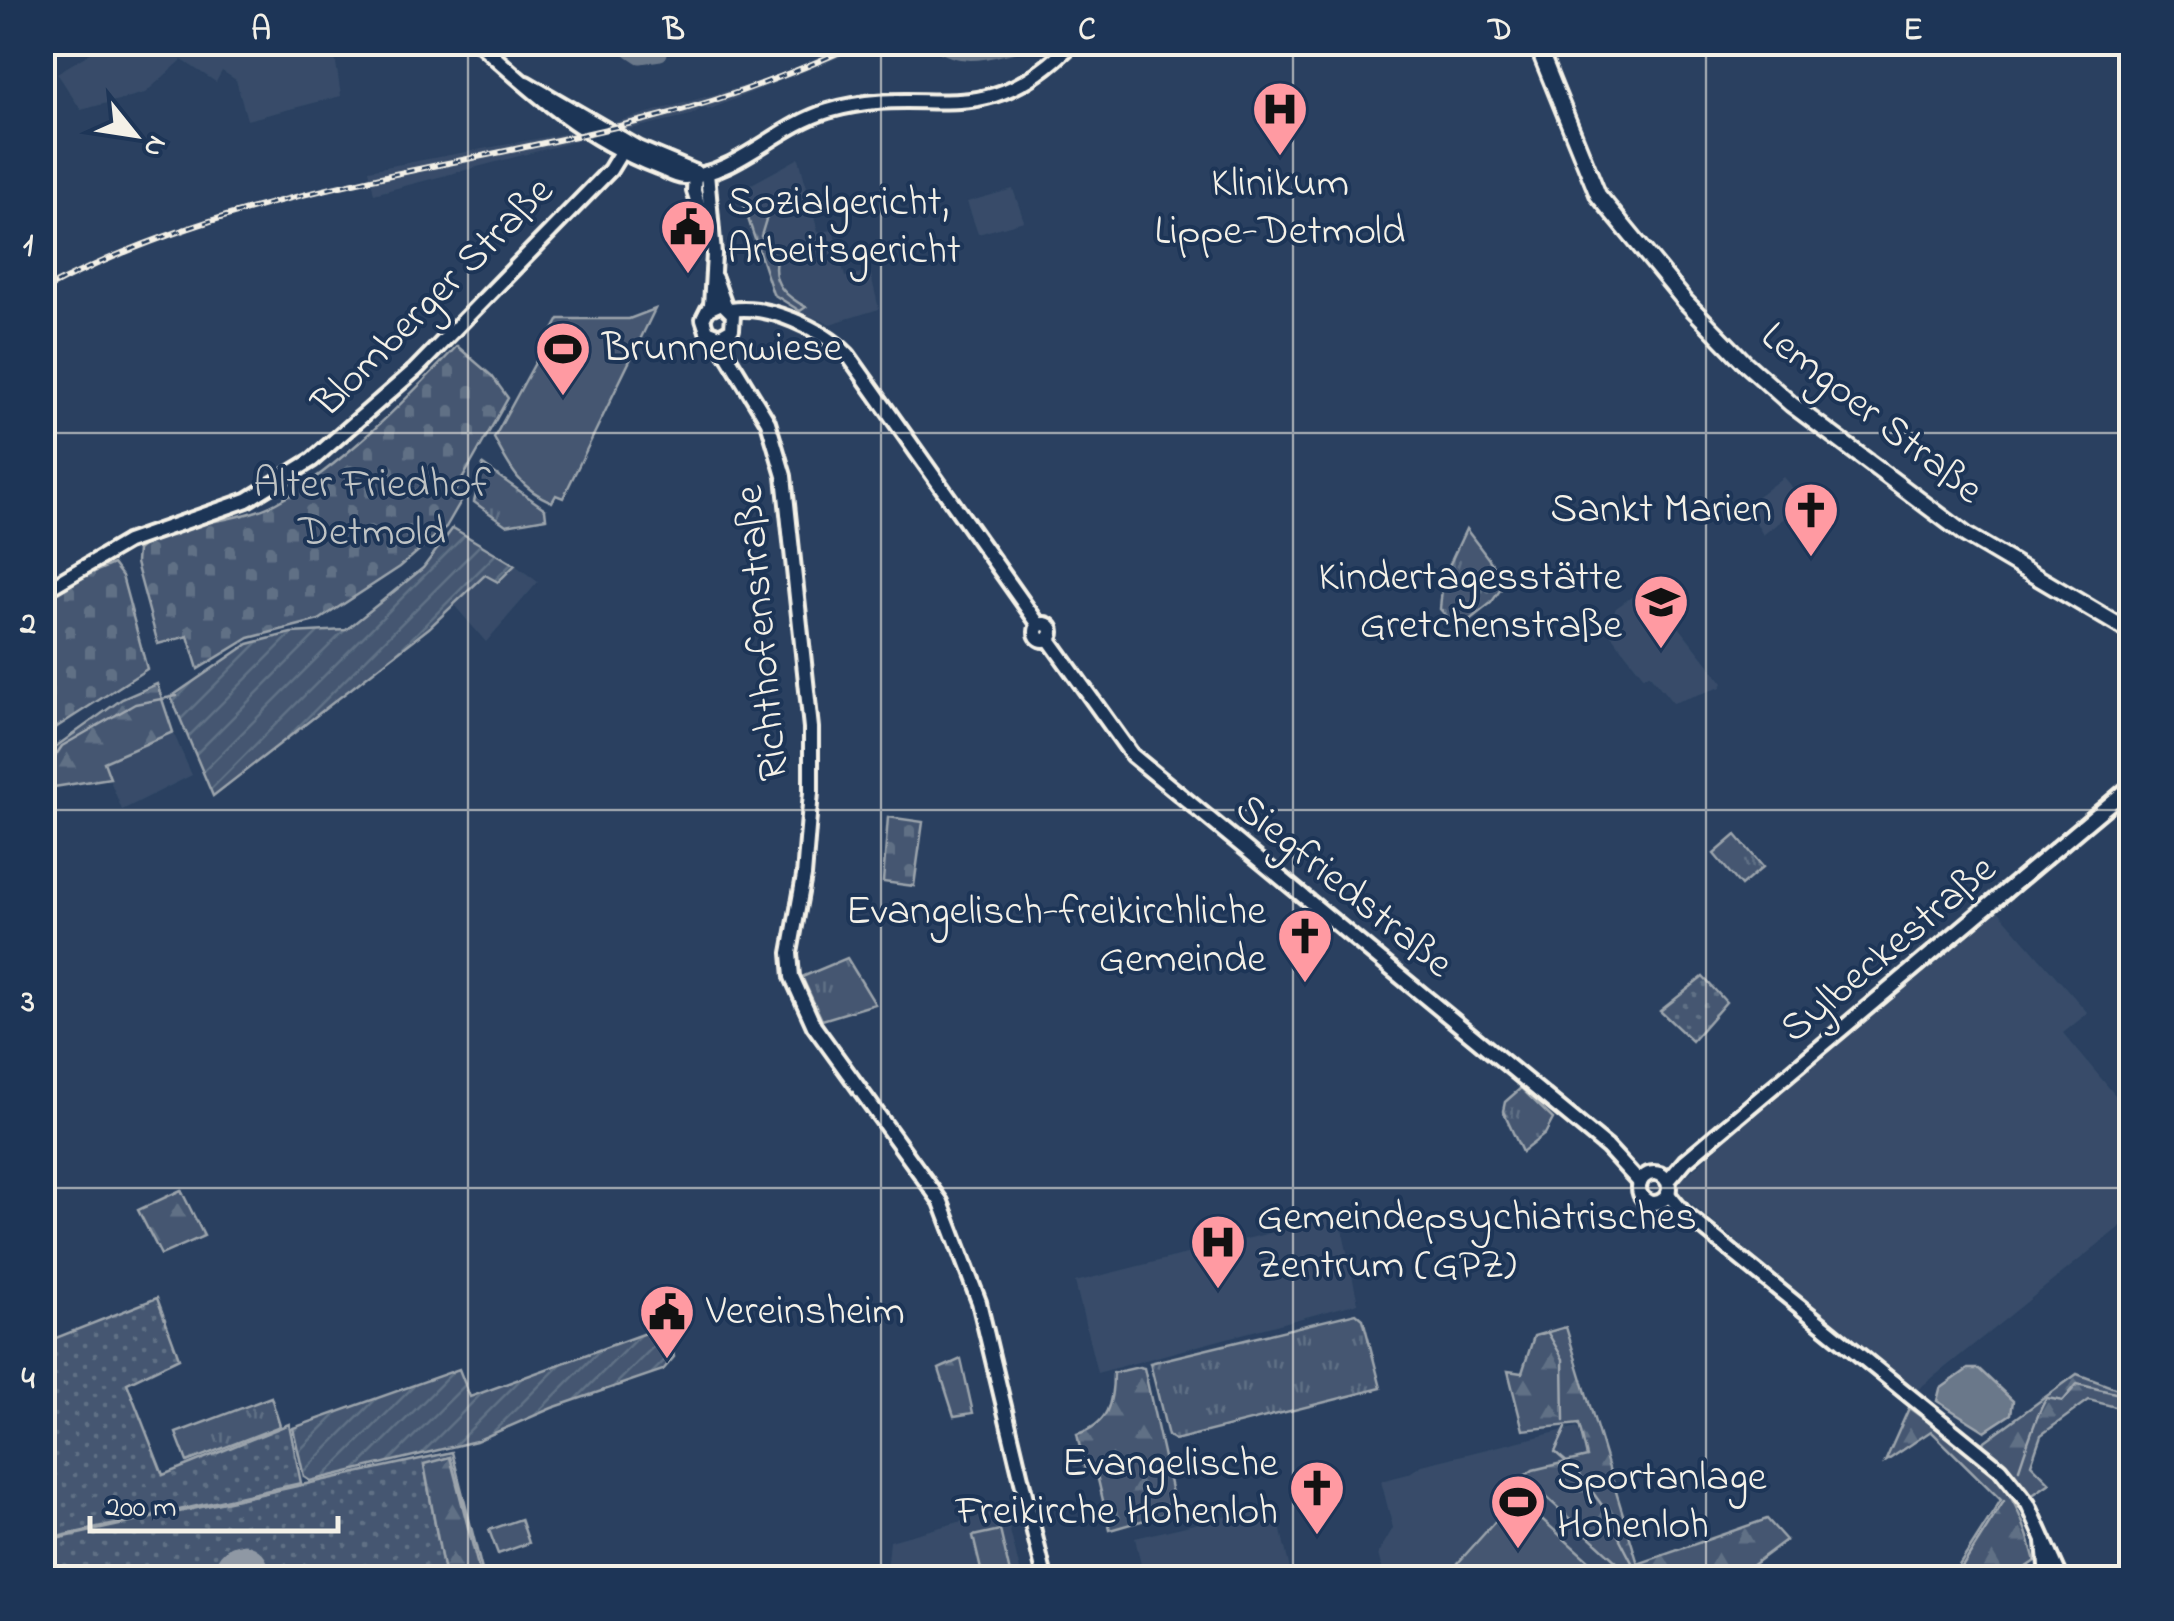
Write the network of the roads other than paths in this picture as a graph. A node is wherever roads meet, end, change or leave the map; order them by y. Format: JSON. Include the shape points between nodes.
{"nodes":[{"id":1,"x":478,"y":42,"type":"edge"},
{"id":2,"x":1074,"y":42,"type":"edge"},
{"id":3,"x":1536,"y":42,"type":"edge"},
{"id":4,"x":1546,"y":42,"type":"edge"},
{"id":5,"x":1767,"y":42,"type":"edge"},
{"id":6,"x":1813,"y":42,"type":"edge"},
{"id":7,"x":618,"y":146,"type":"junction"},
{"id":8,"x":701,"y":172,"type":"junction"},
{"id":9,"x":1608,"y":204,"type":"junction"},
{"id":10,"x":724,"y":319,"type":"junction"},
{"id":11,"x":42,"y":592,"type":"edge"},
{"id":12,"x":2132,"y":633,"type":"edge"},
{"id":13,"x":2132,"y":786,"type":"edge"},
{"id":14,"x":1657,"y":1185,"type":"junction"},
{"id":15,"x":2044,"y":1541,"type":"junction"},
{"id":16,"x":1042,"y":1578,"type":"edge"},
{"id":17,"x":2047,"y":1578,"type":"edge"},
{"id":18,"x":2061,"y":1578,"type":"edge"}],
"edges":[{"from":1,"to":7,"type":"street","via":[[523,82]]},
{"from":2,"to":8,"type":"street","via":[[1038,76],[993,98],[828,111]]},
{"from":3,"to":9,"type":"main road","name":"Lemgoer Straße","via":[[1596,191]]},
{"from":4,"to":9,"type":"main road","name":"Lemgoer Straße"},
{"from":5,"to":6,"type":"street"},
{"from":7,"to":8,"type":"street","via":[[685,177]]},
{"from":7,"to":11,"type":"street","name":"Blomberger Straße","via":[[600,177],[476,311],[323,452],[247,500],[144,534]]},
{"from":8,"to":10,"type":"street","name":"Richthofenstraße","via":[[694,191],[713,242]]},
{"from":9,"to":12,"type":"main road","name":"Lemgoer Straße","via":[[1685,302],[1791,404],[1966,535]]},
{"from":10,"to":14,"type":"street","name":"Siegfriedstraße","via":[[752,307],[825,337],[848,355],[1039,624],[1051,627],[1048,638],[1132,755],[1622,1163]]},
{"from":10,"to":16,"type":"street","name":"Richthofenstraße","via":[[732,358],[768,422],[781,464],[808,689],[810,792],[792,977],[814,1026],[939,1198],[979,1302]]},
{"from":13,"to":14,"type":"street","name":"Sylbeckestraße"},
{"from":14,"to":15,"type":"street","name":"Siegfriedstraße","via":[[2000,1469],[2028,1504]]},
{"from":15,"to":17,"type":"street","name":"Siegfriedstraße"},
{"from":15,"to":18,"type":"street","name":"Siegfriedstraße"}]}
